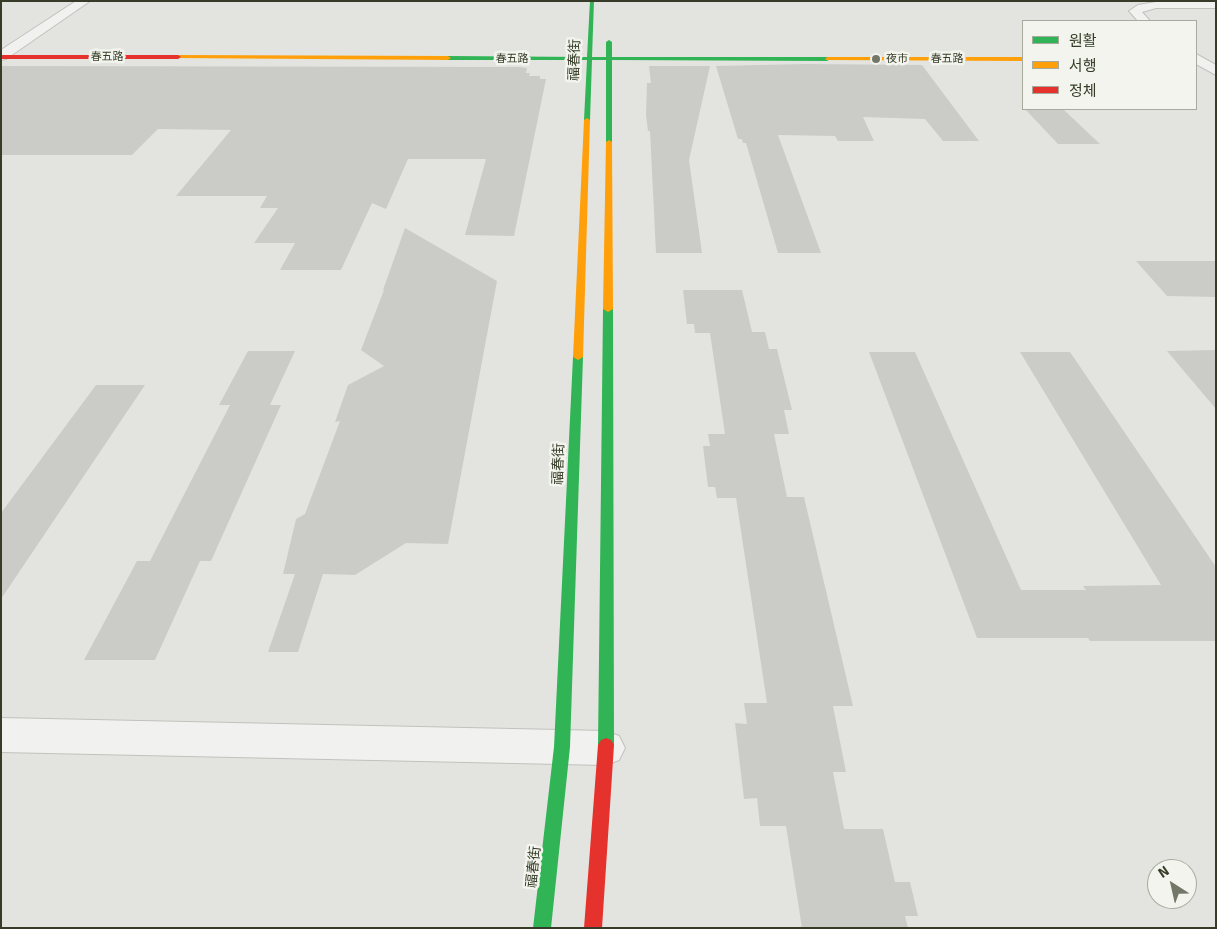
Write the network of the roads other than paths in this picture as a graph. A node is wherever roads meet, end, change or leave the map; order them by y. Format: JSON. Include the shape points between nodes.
{"nodes":[{"id":1,"x":84,"y":1,"type":"edge"},
{"id":2,"x":592,"y":1,"type":"edge"},
{"id":3,"x":1216,"y":5,"type":"edge"},
{"id":4,"x":1143,"y":20,"type":"edge"},
{"id":5,"x":609,"y":30,"type":"dead end"},
{"id":6,"x":1,"y":56,"type":"edge"},
{"id":7,"x":590,"y":59,"type":"junction"},
{"id":8,"x":608,"y":59,"type":"junction"},
{"id":9,"x":1022,"y":59,"type":"edge"},
{"id":10,"x":1197,"y":60,"type":"edge"},
{"id":11,"x":1216,"y":71,"type":"edge"},
{"id":12,"x":1,"y":735,"type":"edge"},
{"id":13,"x":562,"y":747,"type":"junction"},
{"id":14,"x":606,"y":748,"type":"junction"},
{"id":15,"x":542,"y":928,"type":"edge"},
{"id":16,"x":593,"y":928,"type":"edge"}],
"edges":[{"from":1,"to":6,"type":"street"},
{"from":2,"to":7,"type":"main road","name":"福春街"},
{"from":3,"to":4,"type":"street","via":[[1142,7],[1135,12]]},
{"from":5,"to":8,"type":"main road"},
{"from":6,"to":7,"type":"main road","name":"春五路"},
{"from":7,"to":8,"type":"main road","name":"春五路"},
{"from":7,"to":13,"type":"main road","name":"福春街"},
{"from":8,"to":9,"type":"main road","name":"春五路"},
{"from":8,"to":14,"type":"main road"},
{"from":10,"to":11,"type":"street"},
{"from":12,"to":13,"type":"street"},
{"from":13,"to":14,"type":"street"},
{"from":13,"to":15,"type":"main road","name":"福春街"},
{"from":14,"to":16,"type":"main road"}]}
